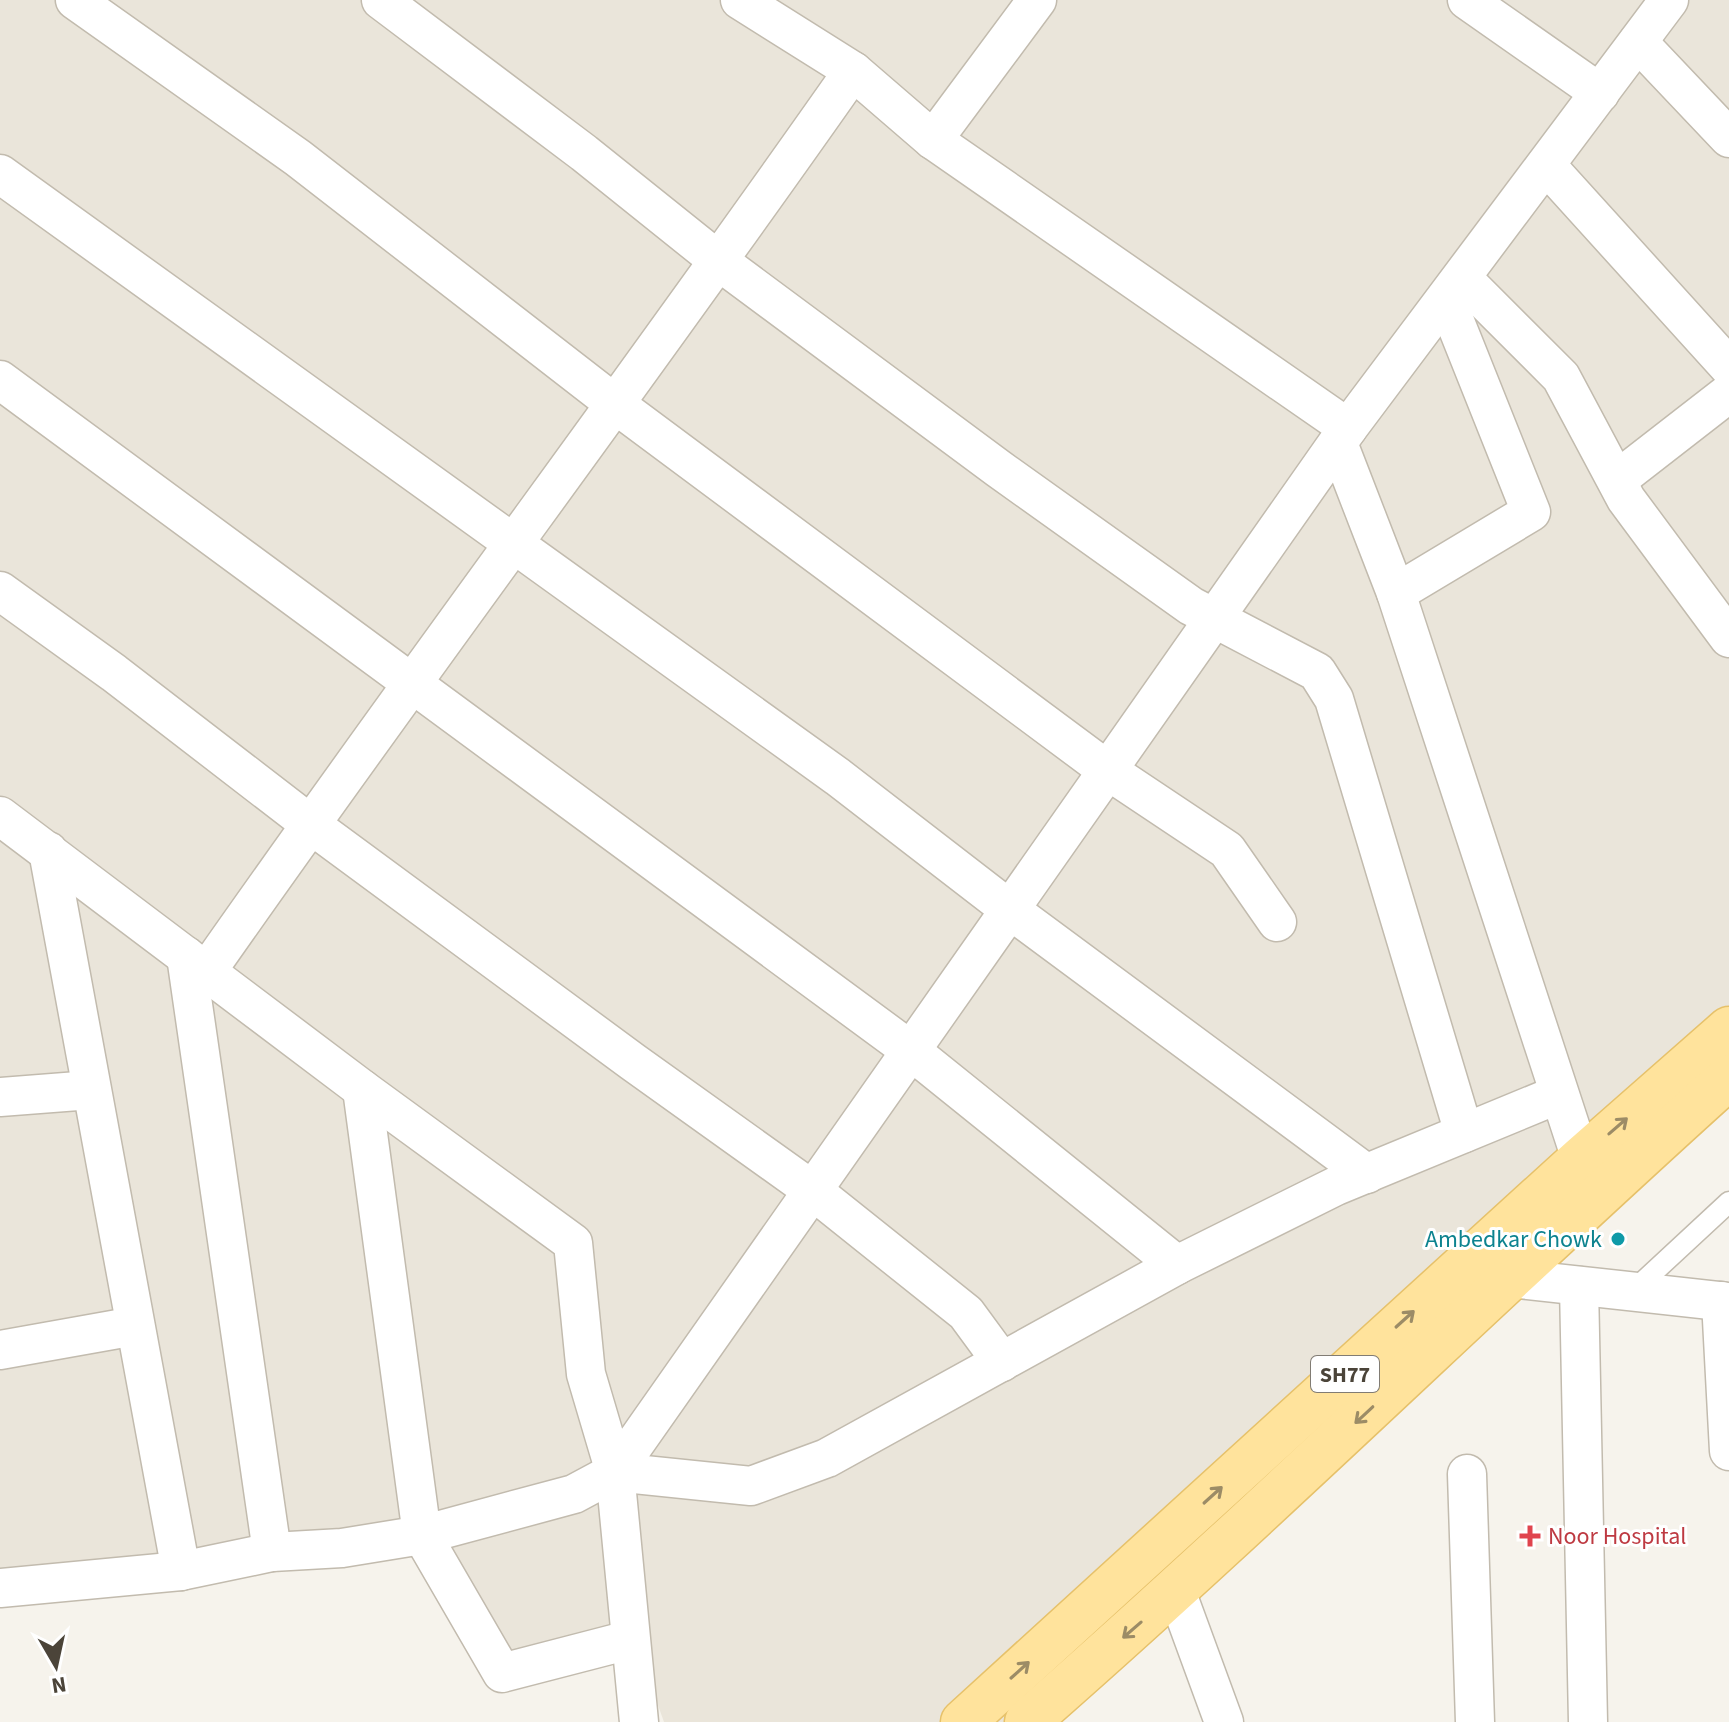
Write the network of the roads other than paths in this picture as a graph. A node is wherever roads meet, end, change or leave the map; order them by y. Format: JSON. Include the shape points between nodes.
{"nodes":[{"id":1,"x":75,"y":0,"type":"edge"},
{"id":2,"x":381,"y":0,"type":"edge"},
{"id":3,"x":1037,"y":0,"type":"edge"},
{"id":4,"x":1467,"y":0,"type":"edge"},
{"id":5,"x":1669,"y":0,"type":"edge"},
{"id":6,"x":742,"y":1,"type":"edge"},
{"id":7,"x":1638,"y":42,"type":"junction"},
{"id":8,"x":853,"y":71,"type":"junction"},
{"id":9,"x":1600,"y":93,"type":"junction"},
{"id":10,"x":1729,"y":138,"type":"edge"},
{"id":11,"x":933,"y":140,"type":"junction"},
{"id":12,"x":1546,"y":165,"type":"junction"},
{"id":13,"x":0,"y":174,"type":"edge"},
{"id":14,"x":720,"y":262,"type":"junction"},
{"id":15,"x":1454,"y":288,"type":"junction"},
{"id":16,"x":1729,"y":367,"type":"edge"},
{"id":17,"x":0,"y":380,"type":"edge"},
{"id":18,"x":1729,"y":393,"type":"edge"},
{"id":19,"x":615,"y":404,"type":"junction"},
{"id":20,"x":1343,"y":436,"type":"junction"},
{"id":21,"x":1617,"y":480,"type":"junction"},
{"id":22,"x":514,"y":544,"type":"junction"},
{"id":23,"x":0,"y":591,"type":"edge"},
{"id":24,"x":1396,"y":593,"type":"junction"},
{"id":25,"x":1215,"y":618,"type":"junction"},
{"id":26,"x":1729,"y":638,"type":"edge"},
{"id":27,"x":413,"y":684,"type":"junction"},
{"id":28,"x":1107,"y":770,"type":"junction"},
{"id":29,"x":0,"y":816,"type":"edge"},
{"id":30,"x":310,"y":824,"type":"junction"},
{"id":31,"x":48,"y":851,"type":"junction"},
{"id":32,"x":1009,"y":909,"type":"junction"},
{"id":33,"x":1277,"y":922,"type":"dead end"},
{"id":34,"x":196,"y":964,"type":"junction"},
{"id":35,"x":1729,"y":1029,"type":"edge"},
{"id":36,"x":910,"y":1050,"type":"junction"},
{"id":37,"x":1729,"y":1077,"type":"edge"},
{"id":38,"x":362,"y":1089,"type":"junction"},
{"id":39,"x":91,"y":1090,"type":"junction"},
{"id":40,"x":1559,"y":1094,"type":"junction"},
{"id":41,"x":0,"y":1097,"type":"edge"},
{"id":42,"x":1464,"y":1133,"type":"junction"},
{"id":43,"x":1581,"y":1159,"type":"junction"},
{"id":44,"x":1367,"y":1174,"type":"junction"},
{"id":45,"x":812,"y":1190,"type":"junction"},
{"id":46,"x":1729,"y":1202,"type":"edge"},
{"id":47,"x":1177,"y":1265,"type":"junction"},
{"id":48,"x":1510,"y":1278,"type":"junction"},
{"id":49,"x":1579,"y":1286,"type":"junction"},
{"id":50,"x":1632,"y":1292,"type":"junction"},
{"id":51,"x":1725,"y":1301,"type":"edge"},
{"id":52,"x":135,"y":1326,"type":"junction"},
{"id":53,"x":0,"y":1350,"type":"edge"},
{"id":54,"x":1002,"y":1362,"type":"junction"},
{"id":55,"x":1729,"y":1451,"type":"edge"},
{"id":56,"x":615,"y":1472,"type":"junction"},
{"id":57,"x":1467,"y":1474,"type":"dead end"},
{"id":58,"x":422,"y":1535,"type":"junction"},
{"id":59,"x":272,"y":1552,"type":"junction"},
{"id":60,"x":181,"y":1571,"type":"junction"},
{"id":61,"x":0,"y":1588,"type":"edge"},
{"id":62,"x":1176,"y":1591,"type":"junction"},
{"id":63,"x":629,"y":1640,"type":"junction"},
{"id":64,"x":639,"y":1722,"type":"edge"},
{"id":65,"x":963,"y":1722,"type":"edge"},
{"id":66,"x":1027,"y":1722,"type":"edge"},
{"id":67,"x":1224,"y":1722,"type":"edge"},
{"id":68,"x":1475,"y":1722,"type":"edge"},
{"id":69,"x":1588,"y":1722,"type":"edge"}],
"edges":[{"from":1,"to":19,"type":"street","via":[[298,158]]},
{"from":2,"to":14,"type":"street"},
{"from":3,"to":11,"type":"street"},
{"from":4,"to":9,"type":"street"},
{"from":5,"to":7,"type":"street"},
{"from":6,"to":8,"type":"street"},
{"from":7,"to":9,"type":"street"},
{"from":7,"to":10,"type":"street"},
{"from":8,"to":11,"type":"street"},
{"from":8,"to":14,"type":"street"},
{"from":9,"to":12,"type":"street"},
{"from":11,"to":20,"type":"street"},
{"from":12,"to":15,"type":"street"},
{"from":12,"to":16,"type":"street"},
{"from":13,"to":22,"type":"street"},
{"from":14,"to":19,"type":"street"},
{"from":14,"to":25,"type":"street","via":[[999,469]]},
{"from":15,"to":20,"type":"street"},
{"from":15,"to":21,"type":"street","via":[[1561,377]]},
{"from":15,"to":24,"type":"street","via":[[1531,512]]},
{"from":17,"to":27,"type":"street"},
{"from":18,"to":21,"type":"street"},
{"from":19,"to":22,"type":"street"},
{"from":19,"to":28,"type":"street"},
{"from":20,"to":24,"type":"street"},
{"from":20,"to":25,"type":"street"},
{"from":21,"to":26,"type":"street"},
{"from":22,"to":27,"type":"street"},
{"from":22,"to":32,"type":"street","via":[[838,777]]},
{"from":23,"to":30,"type":"street"},
{"from":24,"to":40,"type":"street"},
{"from":25,"to":28,"type":"street"},
{"from":25,"to":42,"type":"street","via":[[1317,672],[1334,699]]},
{"from":27,"to":30,"type":"street"},
{"from":27,"to":36,"type":"street"},
{"from":28,"to":32,"type":"street"},
{"from":28,"to":33,"type":"street","via":[[1227,850]]},
{"from":29,"to":31,"type":"street"},
{"from":30,"to":34,"type":"street"},
{"from":30,"to":45,"type":"street"},
{"from":31,"to":34,"type":"street"},
{"from":31,"to":39,"type":"street"},
{"from":32,"to":36,"type":"street"},
{"from":32,"to":44,"type":"street"},
{"from":34,"to":38,"type":"street"},
{"from":34,"to":59,"type":"street"},
{"from":43,"to":35,"type":"main road","number":"SH77","one_way":true},
{"from":36,"to":45,"type":"street"},
{"from":36,"to":47,"type":"street"},
{"from":37,"to":48,"type":"main road","number":"SH77"},
{"from":38,"to":56,"type":"street","via":[[573,1243],[586,1374]]},
{"from":38,"to":58,"type":"street"},
{"from":39,"to":41,"type":"street"},
{"from":39,"to":52,"type":"street"},
{"from":40,"to":42,"type":"street"},
{"from":40,"to":43,"type":"street"},
{"from":42,"to":44,"type":"street"},
{"from":65,"to":43,"type":"main road","number":"SH77","one_way":true},
{"from":44,"to":47,"type":"street"},
{"from":45,"to":54,"type":"street","via":[[966,1313]]},
{"from":45,"to":56,"type":"street"},
{"from":46,"to":50,"type":"lane"},
{"from":47,"to":54,"type":"street"},
{"from":48,"to":49,"type":"street"},
{"from":48,"to":62,"type":"main road","number":"SH77","one_way":true},
{"from":49,"to":50,"type":"street"},
{"from":49,"to":69,"type":"street"},
{"from":50,"to":51,"type":"street"},
{"from":51,"to":55,"type":"street"},
{"from":52,"to":53,"type":"street"},
{"from":52,"to":60,"type":"street"},
{"from":54,"to":56,"type":"street","via":[[827,1458],[751,1486]]},
{"from":56,"to":58,"type":"street","via":[[574,1494]]},
{"from":56,"to":63,"type":"street"},
{"from":57,"to":68,"type":"street"},
{"from":58,"to":59,"type":"street"},
{"from":58,"to":63,"type":"street","via":[[502,1673]]},
{"from":59,"to":60,"type":"street"},
{"from":60,"to":61,"type":"street"},
{"from":62,"to":66,"type":"main road","number":"SH77","one_way":true},
{"from":62,"to":67,"type":"street"},
{"from":63,"to":64,"type":"street"}]}
